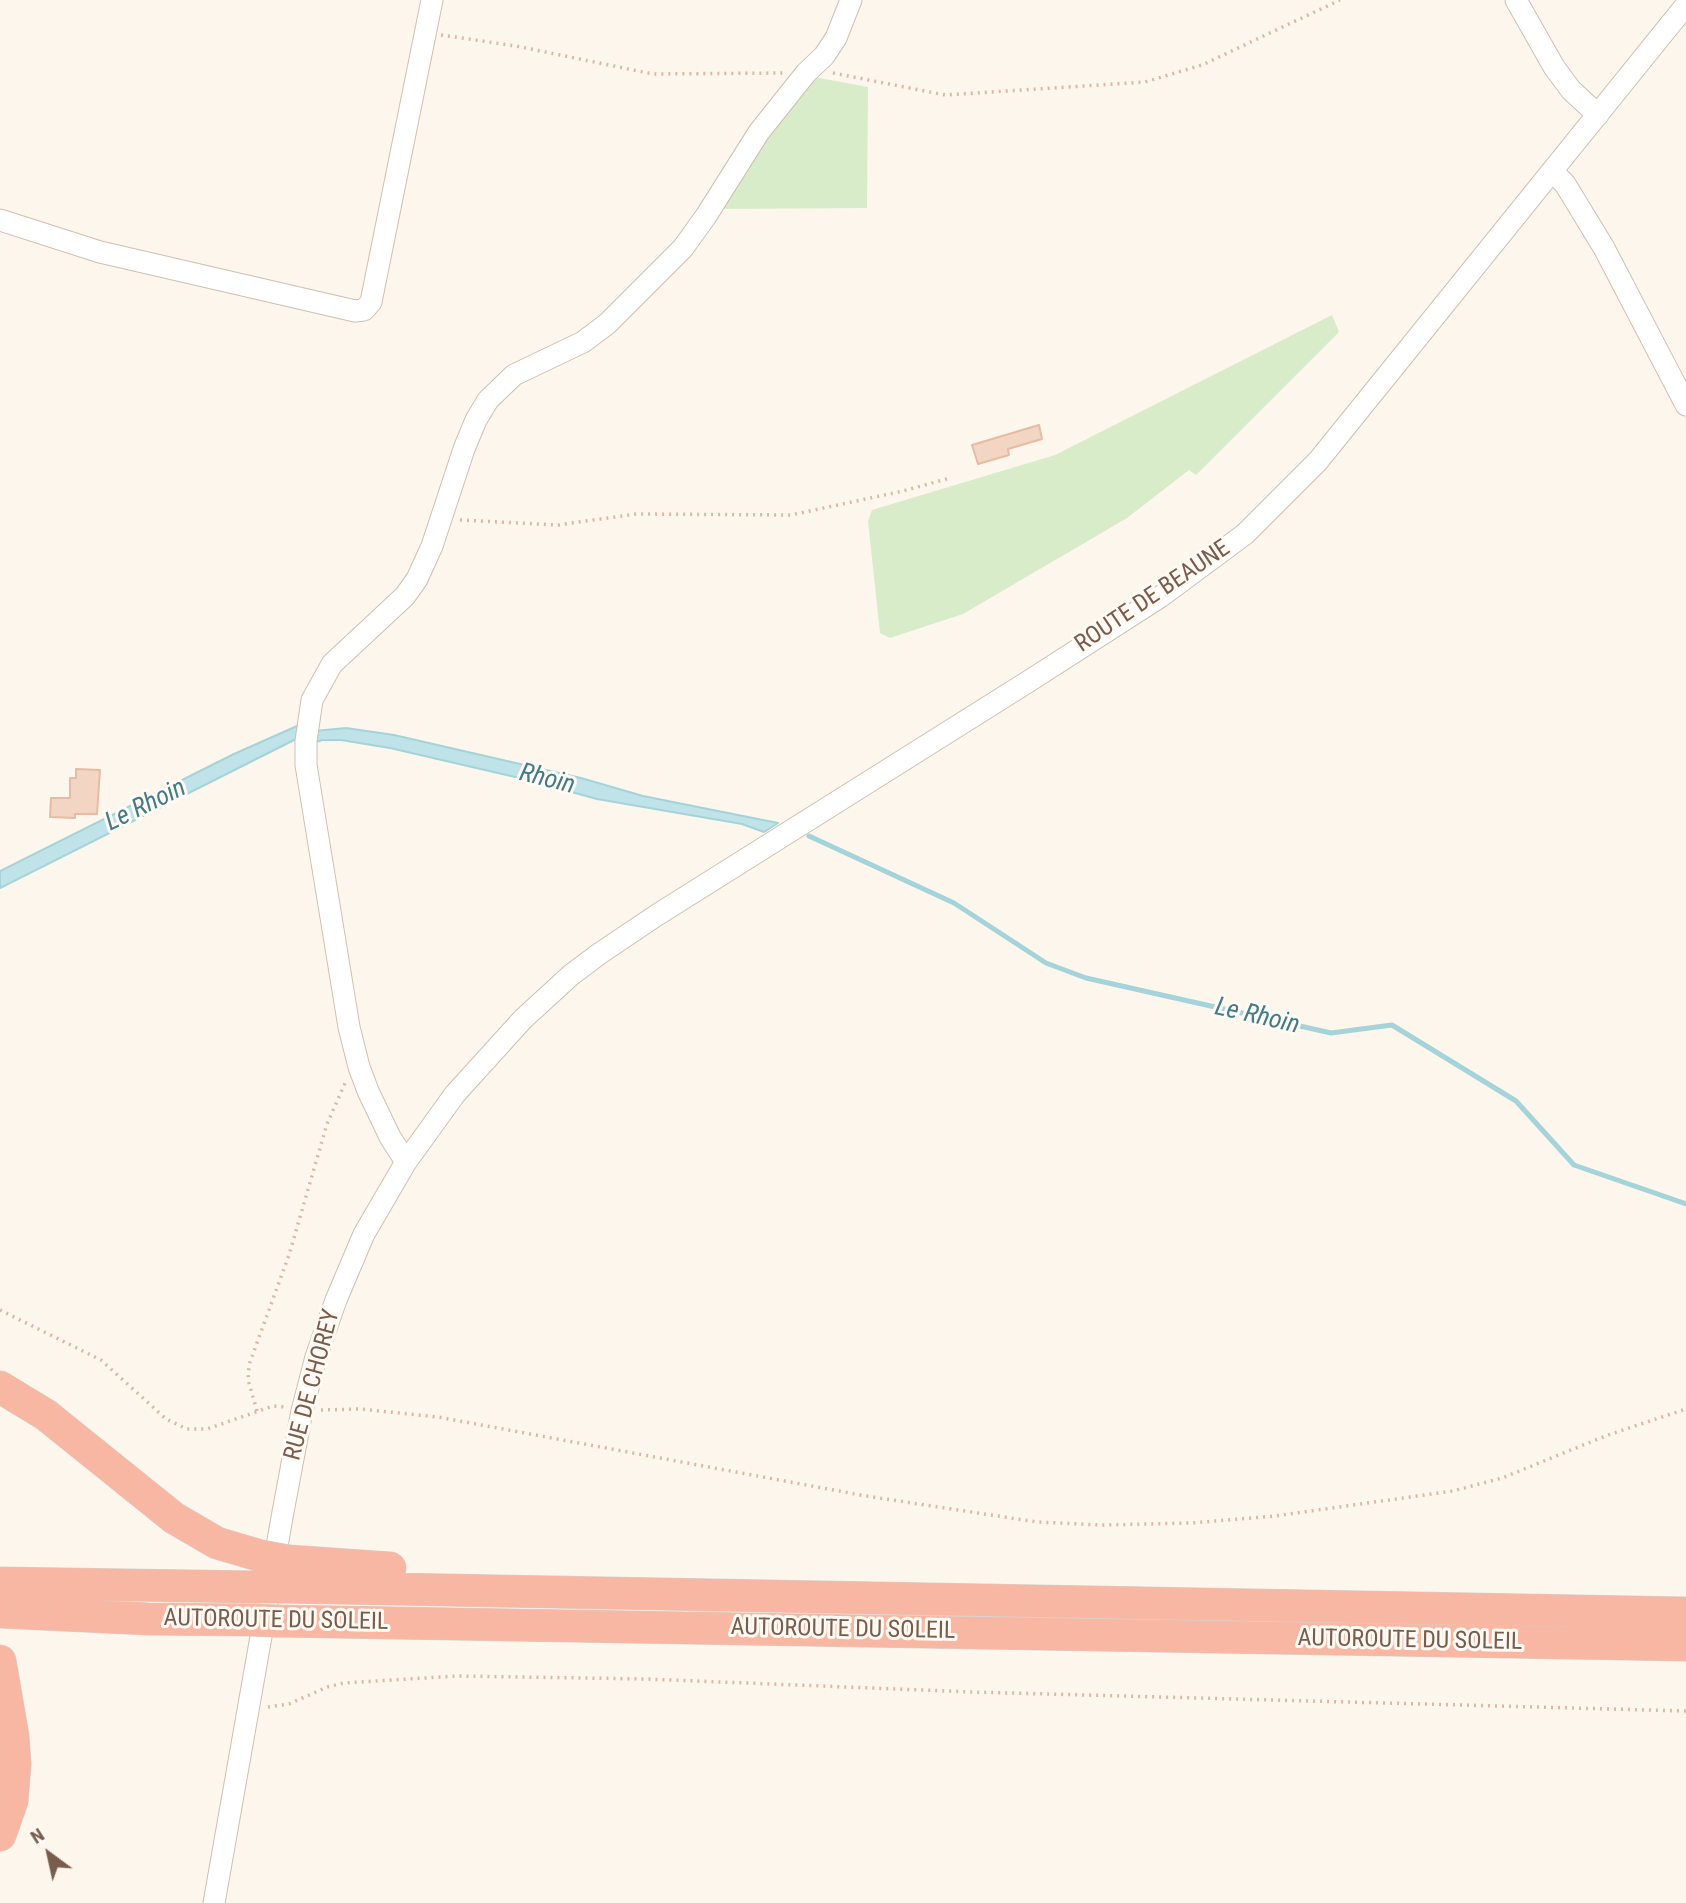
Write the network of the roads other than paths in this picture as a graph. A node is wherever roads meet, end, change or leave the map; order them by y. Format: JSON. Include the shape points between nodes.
{"nodes":[{"id":1,"x":432,"y":0,"type":"edge"},
{"id":2,"x":851,"y":0,"type":"edge"},
{"id":3,"x":1516,"y":0,"type":"edge"},
{"id":4,"x":1686,"y":5,"type":"edge"},
{"id":5,"x":1598,"y":115,"type":"junction"},
{"id":6,"x":1552,"y":171,"type":"junction"},
{"id":7,"x":0,"y":220,"type":"edge"},
{"id":8,"x":1686,"y":405,"type":"edge"},
{"id":9,"x":599,"y":954,"type":"joint"},
{"id":10,"x":406,"y":1162,"type":"junction"},
{"id":11,"x":0,"y":1387,"type":"edge"},
{"id":12,"x":272,"y":1573,"type":"junction"},
{"id":13,"x":0,"y":1583,"type":"edge"},
{"id":14,"x":0,"y":1612,"type":"edge"},
{"id":15,"x":1686,"y":1613,"type":"edge"},
{"id":16,"x":148,"y":1619,"type":"junction"},
{"id":17,"x":0,"y":1630,"type":"edge"},
{"id":18,"x":1686,"y":1645,"type":"edge"},
{"id":19,"x":0,"y":1661,"type":"edge"},
{"id":20,"x":0,"y":1835,"type":"edge"},
{"id":21,"x":214,"y":1903,"type":"edge"}],
"edges":[{"from":1,"to":7,"type":"street","via":[[371,302],[364,310],[100,252]]},
{"from":2,"to":10,"type":"street","via":[[824,56],[759,132],[682,248],[631,302],[583,342],[514,374],[488,400],[464,449],[417,579],[405,596],[332,664],[312,699],[306,765],[349,1027],[359,1067]]},
{"from":3,"to":5,"type":"street","via":[[1571,90]]},
{"from":4,"to":5,"type":"street","name":"ROUTE DE BEAUNE"},
{"from":5,"to":6,"type":"street","name":"ROUTE DE BEAUNE"},
{"from":6,"to":8,"type":"street","via":[[1604,248]]},
{"from":6,"to":9,"type":"street","name":"ROUTE DE BEAUNE","via":[[1318,461],[1245,534],[1160,597]]},
{"from":9,"to":10,"type":"street","name":"RUE DE CHOREY","via":[[502,1040],[455,1094]]},
{"from":10,"to":21,"type":"street","name":"RUE DE CHOREY","via":[[346,1276],[302,1411]]},
{"from":11,"to":12,"type":"highway","via":[[46,1415],[186,1526]]},
{"from":12,"to":13,"type":"highway","name":"AUTOROUTE DU SOLEIL"},
{"from":12,"to":15,"type":"highway","name":"AUTOROUTE DU SOLEIL","via":[[710,1593]]},
{"from":14,"to":16,"type":"highway","name":"AUTOROUTE DU SOLEIL"},
{"from":16,"to":17,"type":"highway"},
{"from":16,"to":18,"type":"highway","name":"AUTOROUTE DU SOLEIL"},
{"from":19,"to":20,"type":"highway","via":[[15,1774],[12,1801]]}]}
